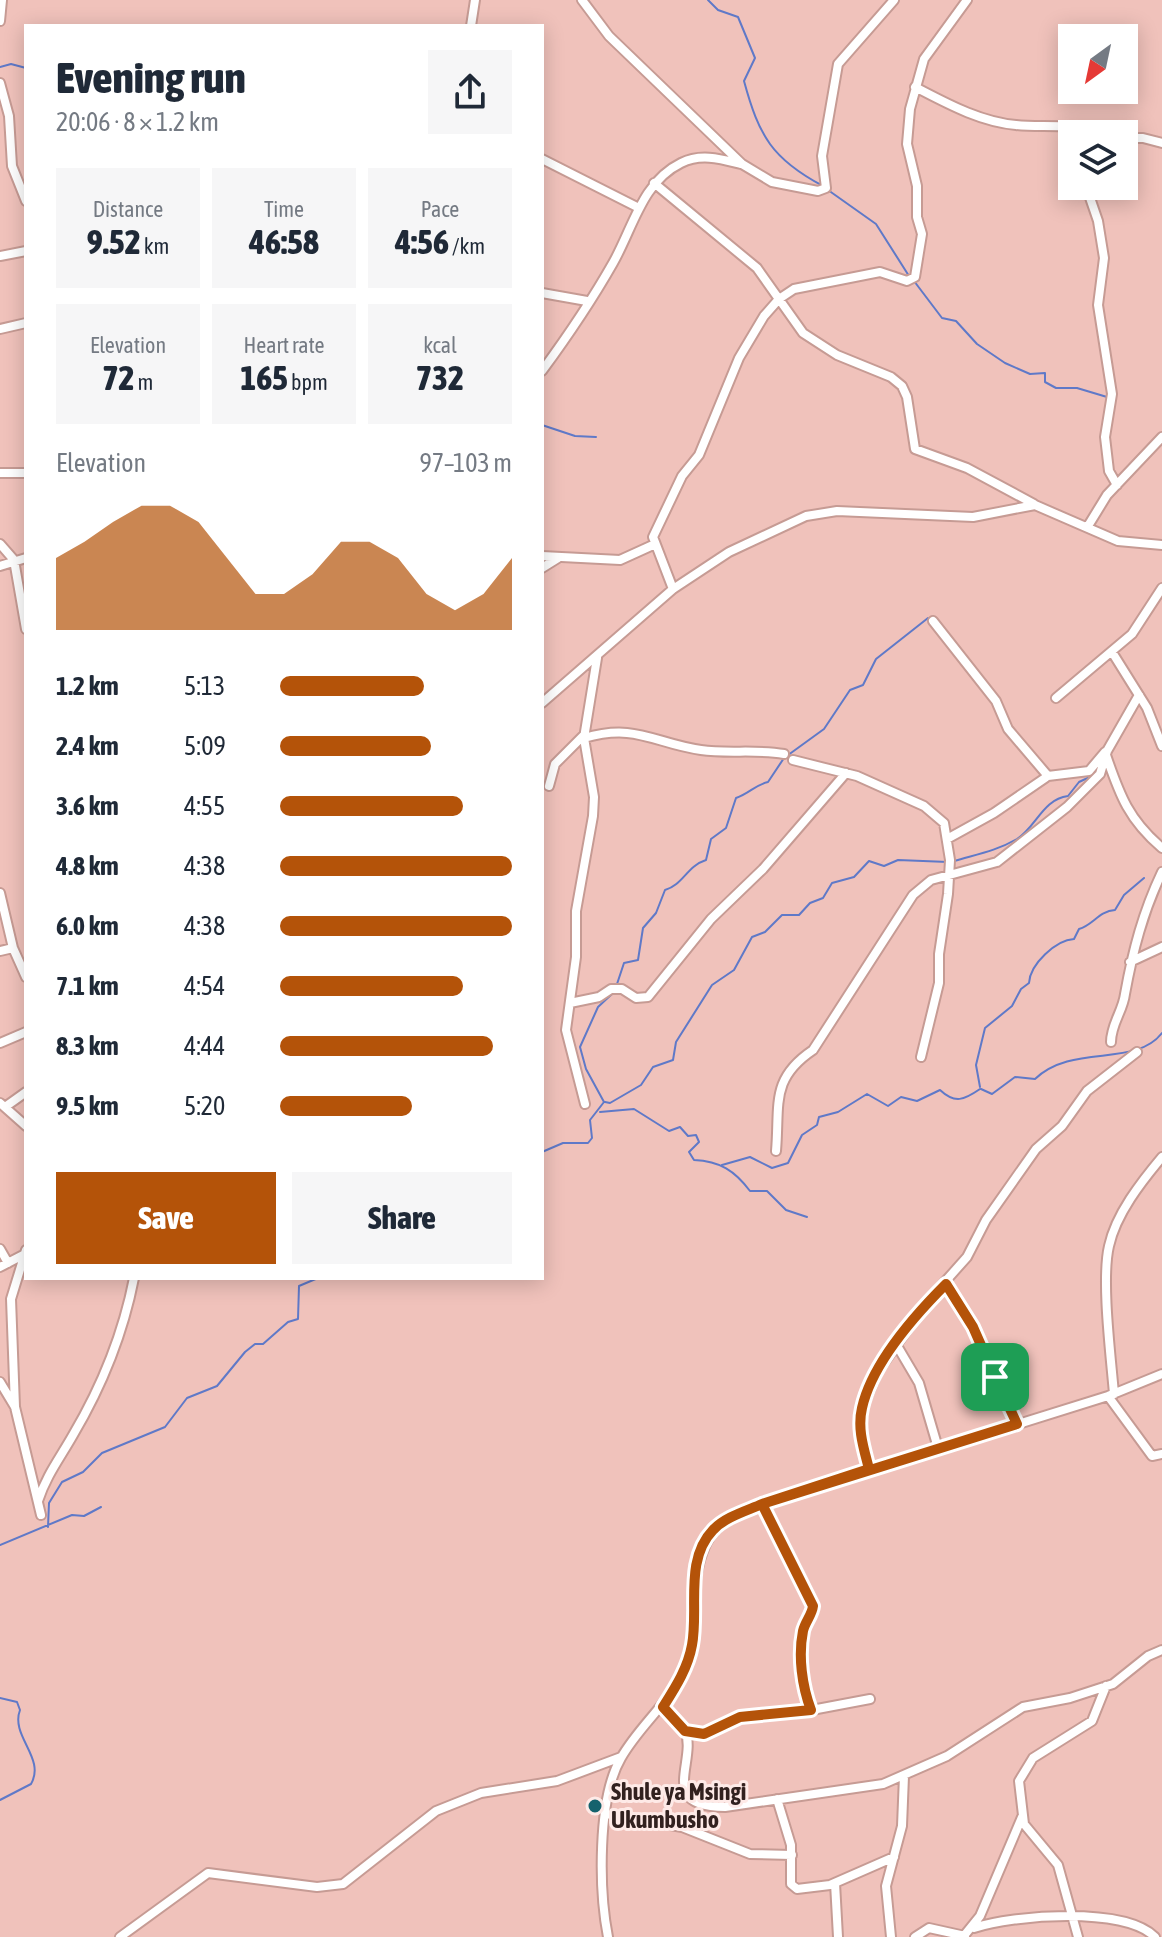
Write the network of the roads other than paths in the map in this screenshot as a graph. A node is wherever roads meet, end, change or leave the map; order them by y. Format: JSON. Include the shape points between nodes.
{"nodes":[{"id":1,"x":2,"y":0,"type":"edge"},
{"id":2,"x":475,"y":0,"type":"edge"},
{"id":3,"x":582,"y":0,"type":"edge"},
{"id":4,"x":894,"y":0,"type":"edge"},
{"id":5,"x":967,"y":0,"type":"edge"},
{"id":6,"x":0,"y":21,"type":"edge"},
{"id":7,"x":471,"y":24,"type":"edge"},
{"id":8,"x":0,"y":83,"type":"edge"},
{"id":9,"x":915,"y":87,"type":"junction"},
{"id":10,"x":1058,"y":129,"type":"edge"},
{"id":11,"x":1138,"y":138,"type":"edge"},
{"id":12,"x":718,"y":143,"type":"junction"},
{"id":13,"x":1162,"y":143,"type":"edge"},
{"id":14,"x":710,"y":157,"type":"junction"},
{"id":15,"x":544,"y":160,"type":"edge"},
{"id":16,"x":742,"y":164,"type":"junction"},
{"id":17,"x":654,"y":183,"type":"junction"},
{"id":18,"x":24,"y":196,"type":"edge"},
{"id":19,"x":1091,"y":200,"type":"edge"},
{"id":20,"x":639,"y":208,"type":"junction"},
{"id":21,"x":24,"y":251,"type":"edge"},
{"id":22,"x":0,"y":256,"type":"edge"},
{"id":23,"x":544,"y":293,"type":"edge"},
{"id":24,"x":779,"y":299,"type":"junction"},
{"id":25,"x":587,"y":301,"type":"junction"},
{"id":26,"x":24,"y":323,"type":"edge"},
{"id":27,"x":0,"y":329,"type":"edge"},
{"id":28,"x":544,"y":368,"type":"edge"},
{"id":29,"x":1162,"y":437,"type":"edge"},
{"id":30,"x":0,"y":473,"type":"edge"},
{"id":31,"x":24,"y":473,"type":"edge"},
{"id":32,"x":1117,"y":485,"type":"junction"},
{"id":33,"x":1035,"y":505,"type":"junction"},
{"id":34,"x":1088,"y":526,"type":"junction"},
{"id":35,"x":0,"y":544,"type":"edge"},
{"id":36,"x":653,"y":545,"type":"junction"},
{"id":37,"x":1162,"y":545,"type":"edge"},
{"id":38,"x":544,"y":556,"type":"edge"},
{"id":39,"x":24,"y":558,"type":"edge"},
{"id":40,"x":558,"y":558,"type":"junction"},
{"id":41,"x":14,"y":560,"type":"junction"},
{"id":42,"x":0,"y":566,"type":"edge"},
{"id":43,"x":544,"y":567,"type":"edge"},
{"id":44,"x":1162,"y":588,"type":"edge"},
{"id":45,"x":673,"y":589,"type":"junction"},
{"id":46,"x":24,"y":618,"type":"edge"},
{"id":47,"x":933,"y":621,"type":"dead end"},
{"id":48,"x":1112,"y":652,"type":"junction"},
{"id":49,"x":598,"y":658,"type":"junction"},
{"id":50,"x":1139,"y":695,"type":"junction"},
{"id":51,"x":1056,"y":698,"type":"dead end"},
{"id":52,"x":544,"y":701,"type":"edge"},
{"id":53,"x":584,"y":736,"type":"junction"},
{"id":54,"x":1162,"y":746,"type":"edge"},
{"id":55,"x":1106,"y":753,"type":"junction"},
{"id":56,"x":784,"y":754,"type":"dead end"},
{"id":57,"x":793,"y":760,"type":"dead end"},
{"id":58,"x":846,"y":773,"type":"junction"},
{"id":59,"x":1048,"y":776,"type":"junction"},
{"id":60,"x":549,"y":786,"type":"dead end"},
{"id":61,"x":947,"y":839,"type":"junction"},
{"id":62,"x":1162,"y":848,"type":"edge"},
{"id":63,"x":1162,"y":872,"type":"edge"},
{"id":64,"x":948,"y":875,"type":"junction"},
{"id":65,"x":0,"y":893,"type":"edge"},
{"id":66,"x":1162,"y":947,"type":"edge"},
{"id":67,"x":13,"y":948,"type":"junction"},
{"id":68,"x":0,"y":951,"type":"edge"},
{"id":69,"x":1130,"y":962,"type":"junction"},
{"id":70,"x":24,"y":973,"type":"edge"},
{"id":71,"x":570,"y":1003,"type":"junction"},
{"id":72,"x":24,"y":1033,"type":"edge"},
{"id":73,"x":1111,"y":1042,"type":"dead end"},
{"id":74,"x":0,"y":1043,"type":"edge"},
{"id":75,"x":1137,"y":1052,"type":"dead end"},
{"id":76,"x":921,"y":1057,"type":"dead end"},
{"id":77,"x":24,"y":1093,"type":"edge"},
{"id":78,"x":585,"y":1104,"type":"dead end"},
{"id":79,"x":3,"y":1105,"type":"edge"},
{"id":80,"x":24,"y":1124,"type":"edge"},
{"id":81,"x":776,"y":1151,"type":"dead end"},
{"id":82,"x":1162,"y":1157,"type":"edge"},
{"id":83,"x":0,"y":1249,"type":"edge"},
{"id":84,"x":24,"y":1253,"type":"edge"},
{"id":85,"x":24,"y":1255,"type":"edge"},
{"id":86,"x":4,"y":1265,"type":"edge"},
{"id":87,"x":134,"y":1280,"type":"edge"},
{"id":88,"x":946,"y":1284,"type":"junction"},
{"id":89,"x":896,"y":1344,"type":"junction"},
{"id":90,"x":1162,"y":1374,"type":"edge"},
{"id":91,"x":0,"y":1382,"type":"edge"},
{"id":92,"x":1111,"y":1395,"type":"junction"},
{"id":93,"x":15,"y":1407,"type":"junction"},
{"id":94,"x":1017,"y":1424,"type":"junction"},
{"id":95,"x":938,"y":1448,"type":"junction"},
{"id":96,"x":1162,"y":1454,"type":"edge"},
{"id":97,"x":869,"y":1469,"type":"junction"},
{"id":98,"x":38,"y":1501,"type":"junction"},
{"id":99,"x":762,"y":1504,"type":"junction"},
{"id":100,"x":41,"y":1515,"type":"dead end"},
{"id":101,"x":1162,"y":1650,"type":"edge"},
{"id":102,"x":1106,"y":1686,"type":"junction"},
{"id":103,"x":870,"y":1699,"type":"dead end"},
{"id":104,"x":663,"y":1707,"type":"junction"},
{"id":105,"x":811,"y":1710,"type":"junction"},
{"id":106,"x":685,"y":1731,"type":"junction"},
{"id":107,"x":622,"y":1757,"type":"junction"},
{"id":108,"x":904,"y":1776,"type":"junction"},
{"id":109,"x":777,"y":1799,"type":"junction"},
{"id":110,"x":607,"y":1814,"type":"junction"},
{"id":111,"x":1022,"y":1816,"type":"junction"},
{"id":112,"x":792,"y":1855,"type":"junction"},
{"id":113,"x":894,"y":1857,"type":"junction"},
{"id":114,"x":835,"y":1883,"type":"junction"},
{"id":115,"x":1074,"y":1918,"type":"junction"},
{"id":116,"x":974,"y":1928,"type":"junction"},
{"id":117,"x":964,"y":1936,"type":"edge"},
{"id":118,"x":120,"y":1937,"type":"edge"},
{"id":119,"x":608,"y":1937,"type":"edge"},
{"id":120,"x":838,"y":1937,"type":"edge"},
{"id":121,"x":891,"y":1937,"type":"edge"},
{"id":122,"x":915,"y":1937,"type":"edge"},
{"id":123,"x":1078,"y":1937,"type":"edge"},
{"id":124,"x":1155,"y":1937,"type":"edge"}],
"edges":[{"from":1,"to":6,"type":"street"},
{"from":2,"to":7,"type":"street"},
{"from":3,"to":12,"type":"street","via":[[609,36]]},
{"from":4,"to":16,"type":"street","via":[[838,64],[822,156],[826,188],[772,182]]},
{"from":5,"to":9,"type":"street","via":[[924,59]]},
{"from":8,"to":18,"type":"street","via":[[9,116],[12,166]]},
{"from":9,"to":10,"type":"street","via":[[1004,123]]},
{"from":9,"to":24,"type":"street","via":[[906,130],[922,234],[915,277],[907,281],[880,272],[808,286]]},
{"from":11,"to":13,"type":"street"},
{"from":12,"to":14,"type":"street"},
{"from":12,"to":16,"type":"street"},
{"from":14,"to":16,"type":"street"},
{"from":14,"to":17,"type":"street","via":[[682,162]]},
{"from":15,"to":20,"type":"street"},
{"from":17,"to":20,"type":"street"},
{"from":17,"to":24,"type":"street","via":[[757,268]]},
{"from":19,"to":32,"type":"street","via":[[1104,258],[1098,305],[1112,394],[1105,437],[1109,471]]},
{"from":20,"to":25,"type":"street"},
{"from":21,"to":22,"type":"street"},
{"from":23,"to":25,"type":"street"},
{"from":24,"to":33,"type":"street","via":[[803,333],[820,346],[902,386],[915,449],[967,468]]},
{"from":24,"to":36,"type":"street","via":[[734,368],[699,455],[663,512]]},
{"from":25,"to":28,"type":"street"},
{"from":26,"to":27,"type":"street"},
{"from":29,"to":32,"type":"street"},
{"from":30,"to":31,"type":"street"},
{"from":32,"to":34,"type":"street"},
{"from":33,"to":34,"type":"street"},
{"from":33,"to":45,"type":"street","via":[[973,517],[837,511],[806,516],[738,547]]},
{"from":34,"to":37,"type":"street","via":[[1118,541]]},
{"from":35,"to":41,"type":"street"},
{"from":36,"to":40,"type":"street","via":[[629,560]]},
{"from":36,"to":45,"type":"street"},
{"from":38,"to":40,"type":"street"},
{"from":39,"to":41,"type":"street"},
{"from":40,"to":43,"type":"street"},
{"from":41,"to":42,"type":"street"},
{"from":41,"to":46,"type":"street"},
{"from":44,"to":48,"type":"street","via":[[1132,634]]},
{"from":45,"to":49,"type":"street"},
{"from":47,"to":59,"type":"street","via":[[996,701],[1008,729]]},
{"from":48,"to":50,"type":"street"},
{"from":48,"to":51,"type":"street"},
{"from":49,"to":52,"type":"street"},
{"from":49,"to":53,"type":"street"},
{"from":50,"to":54,"type":"street"},
{"from":50,"to":55,"type":"street"},
{"from":53,"to":56,"type":"street","via":[[633,731],[704,751]]},
{"from":53,"to":60,"type":"street","via":[[555,764]]},
{"from":53,"to":71,"type":"street","via":[[594,797],[576,911]]},
{"from":55,"to":59,"type":"street","via":[[1085,773]]},
{"from":55,"to":62,"type":"street","via":[[1129,814]]},
{"from":55,"to":64,"type":"street","via":[[1095,780],[1009,854]]},
{"from":57,"to":58,"type":"street"},
{"from":58,"to":61,"type":"street","via":[[937,814]]},
{"from":58,"to":71,"type":"street","via":[[763,869],[711,919],[648,997],[611,989],[592,1000]]},
{"from":59,"to":61,"type":"street"},
{"from":61,"to":64,"type":"street"},
{"from":63,"to":69,"type":"street"},
{"from":64,"to":76,"type":"street","via":[[939,983]]},
{"from":64,"to":81,"type":"street","via":[[931,880],[913,895],[813,1050],[785,1075],[778,1100]]},
{"from":65,"to":67,"type":"street"},
{"from":66,"to":69,"type":"street"},
{"from":67,"to":68,"type":"street"},
{"from":67,"to":70,"type":"street"},
{"from":69,"to":73,"type":"street"},
{"from":71,"to":78,"type":"street","via":[[568,1047]]},
{"from":72,"to":74,"type":"street"},
{"from":75,"to":88,"type":"street","via":[[1087,1091],[1062,1126],[1036,1149]]},
{"from":77,"to":79,"type":"street"},
{"from":79,"to":80,"type":"street"},
{"from":82,"to":92,"type":"street","via":[[1132,1197],[1109,1244]]},
{"from":83,"to":86,"type":"street"},
{"from":84,"to":86,"type":"street"},
{"from":85,"to":93,"type":"street","via":[[11,1299]]},
{"from":87,"to":98,"type":"street","via":[[108,1365]]},
{"from":88,"to":89,"type":"street"},
{"from":88,"to":94,"type":"street","via":[[973,1327]]},
{"from":89,"to":95,"type":"street","via":[[919,1383]]},
{"from":89,"to":97,"type":"street","via":[[861,1410],[860,1437]]},
{"from":90,"to":92,"type":"street"},
{"from":91,"to":93,"type":"street"},
{"from":92,"to":94,"type":"street"},
{"from":92,"to":96,"type":"street","via":[[1152,1456]]},
{"from":93,"to":98,"type":"street"},
{"from":94,"to":95,"type":"street"},
{"from":95,"to":97,"type":"street"},
{"from":97,"to":99,"type":"street"},
{"from":98,"to":100,"type":"street"},
{"from":99,"to":104,"type":"street","via":[[710,1532],[693,1593],[693,1644]]},
{"from":99,"to":105,"type":"street","via":[[813,1606],[804,1627],[802,1660]]},
{"from":101,"to":102,"type":"street"},
{"from":102,"to":108,"type":"street","via":[[1023,1707],[947,1756]]},
{"from":102,"to":111,"type":"street","via":[[1092,1721],[1031,1759],[1019,1781]]},
{"from":103,"to":105,"type":"street"},
{"from":104,"to":106,"type":"street"},
{"from":104,"to":107,"type":"street"},
{"from":105,"to":106,"type":"street","via":[[740,1717],[704,1734]]},
{"from":106,"to":109,"type":"street","via":[[688,1753],[681,1779],[692,1797],[716,1807]]},
{"from":107,"to":110,"type":"street"},
{"from":107,"to":118,"type":"street","via":[[557,1781],[481,1793],[436,1811],[343,1884],[317,1887],[208,1873]]},
{"from":108,"to":109,"type":"street","via":[[858,1790]]},
{"from":108,"to":113,"type":"street","via":[[904,1814]]},
{"from":109,"to":112,"type":"street"},
{"from":110,"to":112,"type":"street","via":[[682,1827],[750,1854]]},
{"from":110,"to":119,"type":"street","via":[[601,1882]]},
{"from":111,"to":115,"type":"street","via":[[1027,1831],[1058,1865]]},
{"from":111,"to":116,"type":"street"},
{"from":112,"to":114,"type":"street","via":[[794,1887]]},
{"from":113,"to":114,"type":"street"},
{"from":113,"to":121,"type":"street","via":[[885,1896]]},
{"from":114,"to":120,"type":"street"},
{"from":115,"to":116,"type":"street","via":[[1012,1919]]},
{"from":115,"to":123,"type":"street"},
{"from":115,"to":124,"type":"street","via":[[1134,1924]]},
{"from":116,"to":117,"type":"street"},
{"from":117,"to":122,"type":"street","via":[[929,1928]]}]}
